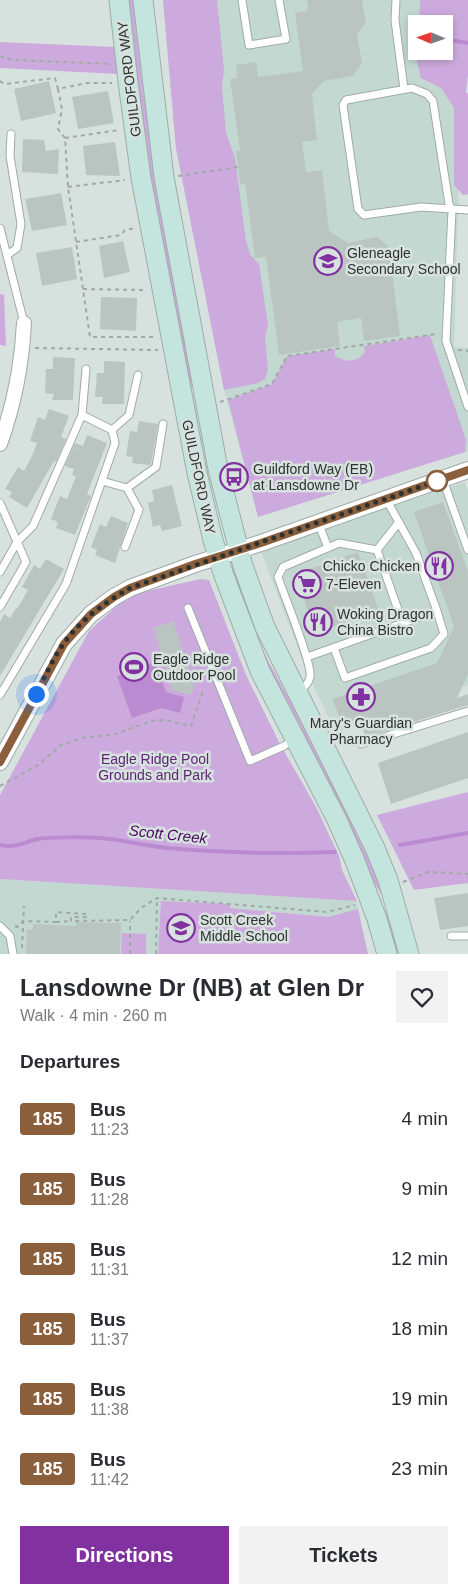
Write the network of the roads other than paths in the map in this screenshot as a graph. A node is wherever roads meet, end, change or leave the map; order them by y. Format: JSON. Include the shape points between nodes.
{"nodes":[{"id":1,"x":119,"y":0,"type":"edge"},
{"id":2,"x":142,"y":0,"type":"edge"},
{"id":3,"x":242,"y":0,"type":"edge"},
{"id":4,"x":279,"y":0,"type":"edge"},
{"id":5,"x":396,"y":0,"type":"edge"},
{"id":6,"x":404,"y":89,"type":"junction"},
{"id":7,"x":11,"y":134,"type":"dead end"},
{"id":8,"x":452,"y":210,"type":"junction"},
{"id":9,"x":468,"y":210,"type":"edge"},
{"id":10,"x":0,"y":228,"type":"edge"},
{"id":11,"x":7,"y":254,"type":"junction"},
{"id":12,"x":24,"y":323,"type":"joint"},
{"id":13,"x":86,"y":369,"type":"dead end"},
{"id":14,"x":138,"y":375,"type":"dead end"},
{"id":15,"x":468,"y":407,"type":"edge"},
{"id":16,"x":82,"y":415,"type":"junction"},
{"id":17,"x":163,"y":424,"type":"dead end"},
{"id":18,"x":112,"y":430,"type":"junction"},
{"id":19,"x":0,"y":444,"type":"edge"},
{"id":20,"x":468,"y":470,"type":"edge"},
{"id":21,"x":442,"y":480,"type":"junction"},
{"id":22,"x":102,"y":481,"type":"junction"},
{"id":23,"x":127,"y":488,"type":"junction"},
{"id":24,"x":386,"y":500,"type":"junction"},
{"id":25,"x":0,"y":503,"type":"edge"},
{"id":26,"x":318,"y":522,"type":"junction"},
{"id":27,"x":399,"y":522,"type":"junction"},
{"id":28,"x":17,"y":542,"type":"junction"},
{"id":29,"x":125,"y":547,"type":"dead end"},
{"id":30,"x":328,"y":548,"type":"junction"},
{"id":31,"x":239,"y":550,"type":"junction"},
{"id":32,"x":377,"y":550,"type":"junction"},
{"id":33,"x":468,"y":550,"type":"edge"},
{"id":34,"x":218,"y":557,"type":"junction"},
{"id":35,"x":0,"y":572,"type":"edge"},
{"id":36,"x":0,"y":606,"type":"edge"},
{"id":37,"x":188,"y":608,"type":"dead end"},
{"id":38,"x":437,"y":611,"type":"junction"},
{"id":39,"x":403,"y":624,"type":"junction"},
{"id":40,"x":334,"y":648,"type":"junction"},
{"id":41,"x":307,"y":657,"type":"junction"},
{"id":42,"x":296,"y":694,"type":"junction"},
{"id":43,"x":0,"y":695,"type":"edge"},
{"id":44,"x":468,"y":710,"type":"edge"},
{"id":45,"x":294,"y":739,"type":"junction"},
{"id":46,"x":361,"y":744,"type":"dead end"},
{"id":47,"x":0,"y":762,"type":"edge"},
{"id":48,"x":0,"y":926,"type":"edge"},
{"id":49,"x":450,"y":936,"type":"dead end"},
{"id":50,"x":468,"y":936,"type":"edge"},
{"id":51,"x":13,"y":954,"type":"edge"},
{"id":52,"x":387,"y":954,"type":"edge"},
{"id":53,"x":409,"y":954,"type":"edge"}],
"edges":[{"from":1,"to":34,"type":"main road","name":"GUILDFORD WAY","via":[[148,216],[197,473]]},
{"from":2,"to":31,"type":"main road","name":"GUILDFORD WAY","via":[[166,186],[218,469]]},
{"from":3,"to":4,"type":"lane","via":[[248,45],[286,39]]},
{"from":5,"to":6,"type":"lane","via":[[395,20]]},
{"from":6,"to":8,"type":"lane","via":[[419,90],[433,101],[448,204]]},
{"from":6,"to":8,"type":"lane","via":[[346,100],[343,105],[358,208],[364,215],[422,207]]},
{"from":7,"to":11,"type":"lane","via":[[10,156],[21,224],[17,248]]},
{"from":8,"to":9,"type":"lane"},
{"from":8,"to":15,"type":"lane","via":[[446,341]]},
{"from":10,"to":11,"type":"lane"},
{"from":11,"to":12,"type":"lane"},
{"from":12,"to":19,"type":"street","via":[[23,348],[10,413]]},
{"from":13,"to":16,"type":"lane"},
{"from":14,"to":18,"type":"lane","via":[[129,416]]},
{"from":16,"to":18,"type":"lane"},
{"from":16,"to":28,"type":"lane","via":[[33,526]]},
{"from":17,"to":23,"type":"lane","via":[[156,467]]},
{"from":18,"to":22,"type":"lane","via":[[115,443]]},
{"from":20,"to":21,"type":"street"},
{"from":21,"to":24,"type":"street"},
{"from":21,"to":33,"type":"lane"},
{"from":22,"to":23,"type":"lane"},
{"from":22,"to":43,"type":"lane","via":[[66,584]]},
{"from":23,"to":29,"type":"lane","via":[[139,510]]},
{"from":24,"to":26,"type":"street"},
{"from":24,"to":27,"type":"lane"},
{"from":25,"to":28,"type":"lane"},
{"from":26,"to":30,"type":"lane"},
{"from":26,"to":31,"type":"street"},
{"from":27,"to":32,"type":"lane"},
{"from":27,"to":38,"type":"lane","via":[[416,553]]},
{"from":28,"to":35,"type":"lane"},
{"from":28,"to":36,"type":"lane","via":[[26,562]]},
{"from":30,"to":32,"type":"lane","via":[[339,543]]},
{"from":30,"to":41,"type":"lane","via":[[283,567],[278,577]]},
{"from":31,"to":34,"type":"street"},
{"from":31,"to":42,"type":"main road","name":"GUILDFORD WAY","via":[[265,627]]},
{"from":32,"to":39,"type":"lane"},
{"from":34,"to":45,"type":"main road","name":"GUILDFORD WAY","via":[[260,672]]},
{"from":34,"to":47,"type":"street","via":[[130,588],[91,614],[64,644]]},
{"from":37,"to":45,"type":"lane","via":[[250,761]]},
{"from":38,"to":39,"type":"lane"},
{"from":38,"to":40,"type":"lane","via":[[444,634],[431,648],[345,678]]},
{"from":39,"to":40,"type":"lane"},
{"from":40,"to":41,"type":"lane"},
{"from":41,"to":42,"type":"lane","via":[[311,676]]},
{"from":42,"to":53,"type":"main road","name":"GUILDFORD WAY","via":[[374,848]]},
{"from":44,"to":46,"type":"lane"},
{"from":45,"to":52,"type":"main road","name":"GUILDFORD WAY","via":[[355,861]]},
{"from":48,"to":51,"type":"lane","via":[[10,936]]},
{"from":49,"to":50,"type":"lane"}]}
